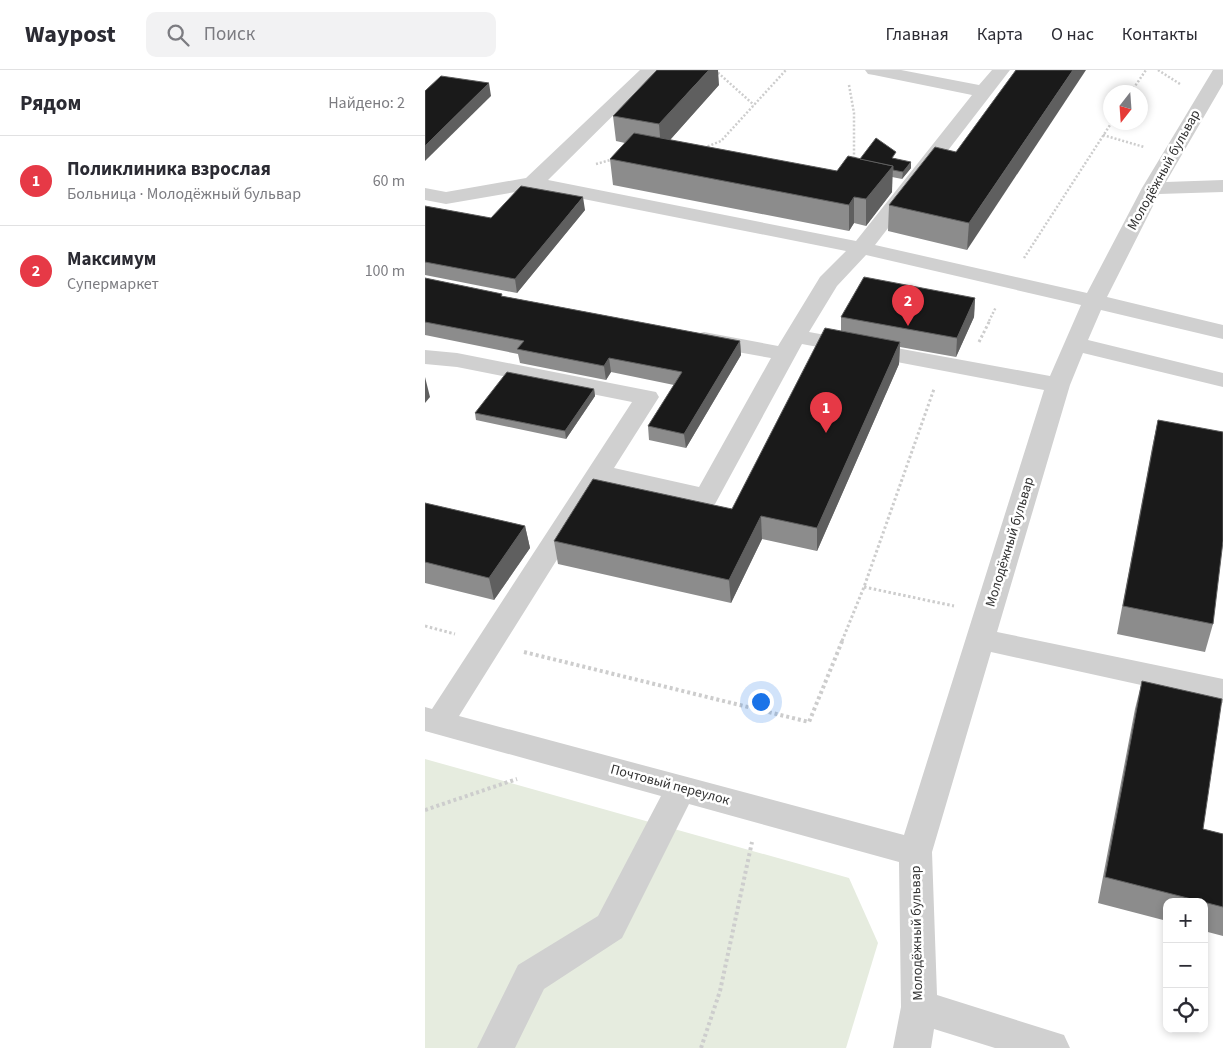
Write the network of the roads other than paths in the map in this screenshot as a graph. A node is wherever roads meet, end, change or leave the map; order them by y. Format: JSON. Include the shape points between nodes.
{"nodes":[{"id":1,"x":649,"y":70,"type":"edge"},
{"id":2,"x":874,"y":70,"type":"edge"},
{"id":3,"x":1001,"y":70,"type":"edge"},
{"id":4,"x":1222,"y":70,"type":"edge"},
{"id":5,"x":985,"y":92,"type":"junction"},
{"id":6,"x":854,"y":176,"type":"edge"},
{"id":7,"x":533,"y":183,"type":"junction"},
{"id":8,"x":1223,"y":186,"type":"edge"},
{"id":9,"x":909,"y":188,"type":"junction"},
{"id":10,"x":1152,"y":188,"type":"junction"},
{"id":11,"x":425,"y":194,"type":"edge"},
{"id":12,"x":861,"y":248,"type":"junction"},
{"id":13,"x":1093,"y":302,"type":"junction"},
{"id":14,"x":1223,"y":332,"type":"edge"},
{"id":15,"x":688,"y":335,"type":"edge"},
{"id":16,"x":1074,"y":344,"type":"junction"},
{"id":17,"x":790,"y":345,"type":"junction"},
{"id":18,"x":425,"y":356,"type":"edge"},
{"id":19,"x":1223,"y":380,"type":"edge"},
{"id":20,"x":1058,"y":385,"type":"junction"},
{"id":21,"x":598,"y":473,"type":"junction"},
{"id":22,"x":980,"y":639,"type":"junction"},
{"id":23,"x":1223,"y":691,"type":"edge"},
{"id":24,"x":432,"y":721,"type":"edge"},
{"id":25,"x":681,"y":788,"type":"junction"},
{"id":26,"x":915,"y":852,"type":"junction"},
{"id":27,"x":919,"y":1007,"type":"junction"},
{"id":28,"x":496,"y":1048,"type":"edge"},
{"id":29,"x":912,"y":1048,"type":"edge"},
{"id":30,"x":1051,"y":1048,"type":"edge"}],
"edges":[{"from":1,"to":7,"type":"street"},
{"from":2,"to":5,"type":"street"},
{"from":3,"to":5,"type":"street"},
{"from":4,"to":10,"type":"street","name":"Молодёжный бульвар"},
{"from":5,"to":9,"type":"street"},
{"from":6,"to":9,"type":"street"},
{"from":7,"to":11,"type":"street","via":[[446,198]]},
{"from":7,"to":12,"type":"street"},
{"from":8,"to":10,"type":"street"},
{"from":9,"to":12,"type":"street"},
{"from":10,"to":13,"type":"street","name":"Молодёжный бульвар"},
{"from":12,"to":13,"type":"street"},
{"from":12,"to":17,"type":"street","via":[[828,282]]},
{"from":13,"to":14,"type":"street"},
{"from":13,"to":16,"type":"street","name":"Молодёжный бульвар"},
{"from":15,"to":17,"type":"street"},
{"from":16,"to":19,"type":"street"},
{"from":16,"to":20,"type":"street","name":"Молодёжный бульвар"},
{"from":17,"to":20,"type":"street","via":[[967,368]]},
{"from":17,"to":21,"type":"street","via":[[706,498]]},
{"from":18,"to":21,"type":"street","via":[[647,397]]},
{"from":20,"to":22,"type":"street","name":"Молодёжный бульвар"},
{"from":21,"to":24,"type":"street","via":[[490,643]]},
{"from":22,"to":23,"type":"street"},
{"from":22,"to":26,"type":"street","name":"Молодёжный бульвар"},
{"from":24,"to":25,"type":"street","name":"Почтовый переулок"},
{"from":25,"to":26,"type":"street","name":"Почтовый переулок"},
{"from":25,"to":28,"type":"street","via":[[611,927],[531,977]]},
{"from":26,"to":27,"type":"street","name":"Молодёжный бульвар"},
{"from":27,"to":29,"type":"street","name":"Молодёжный бульвар"},
{"from":27,"to":30,"type":"street"}]}
